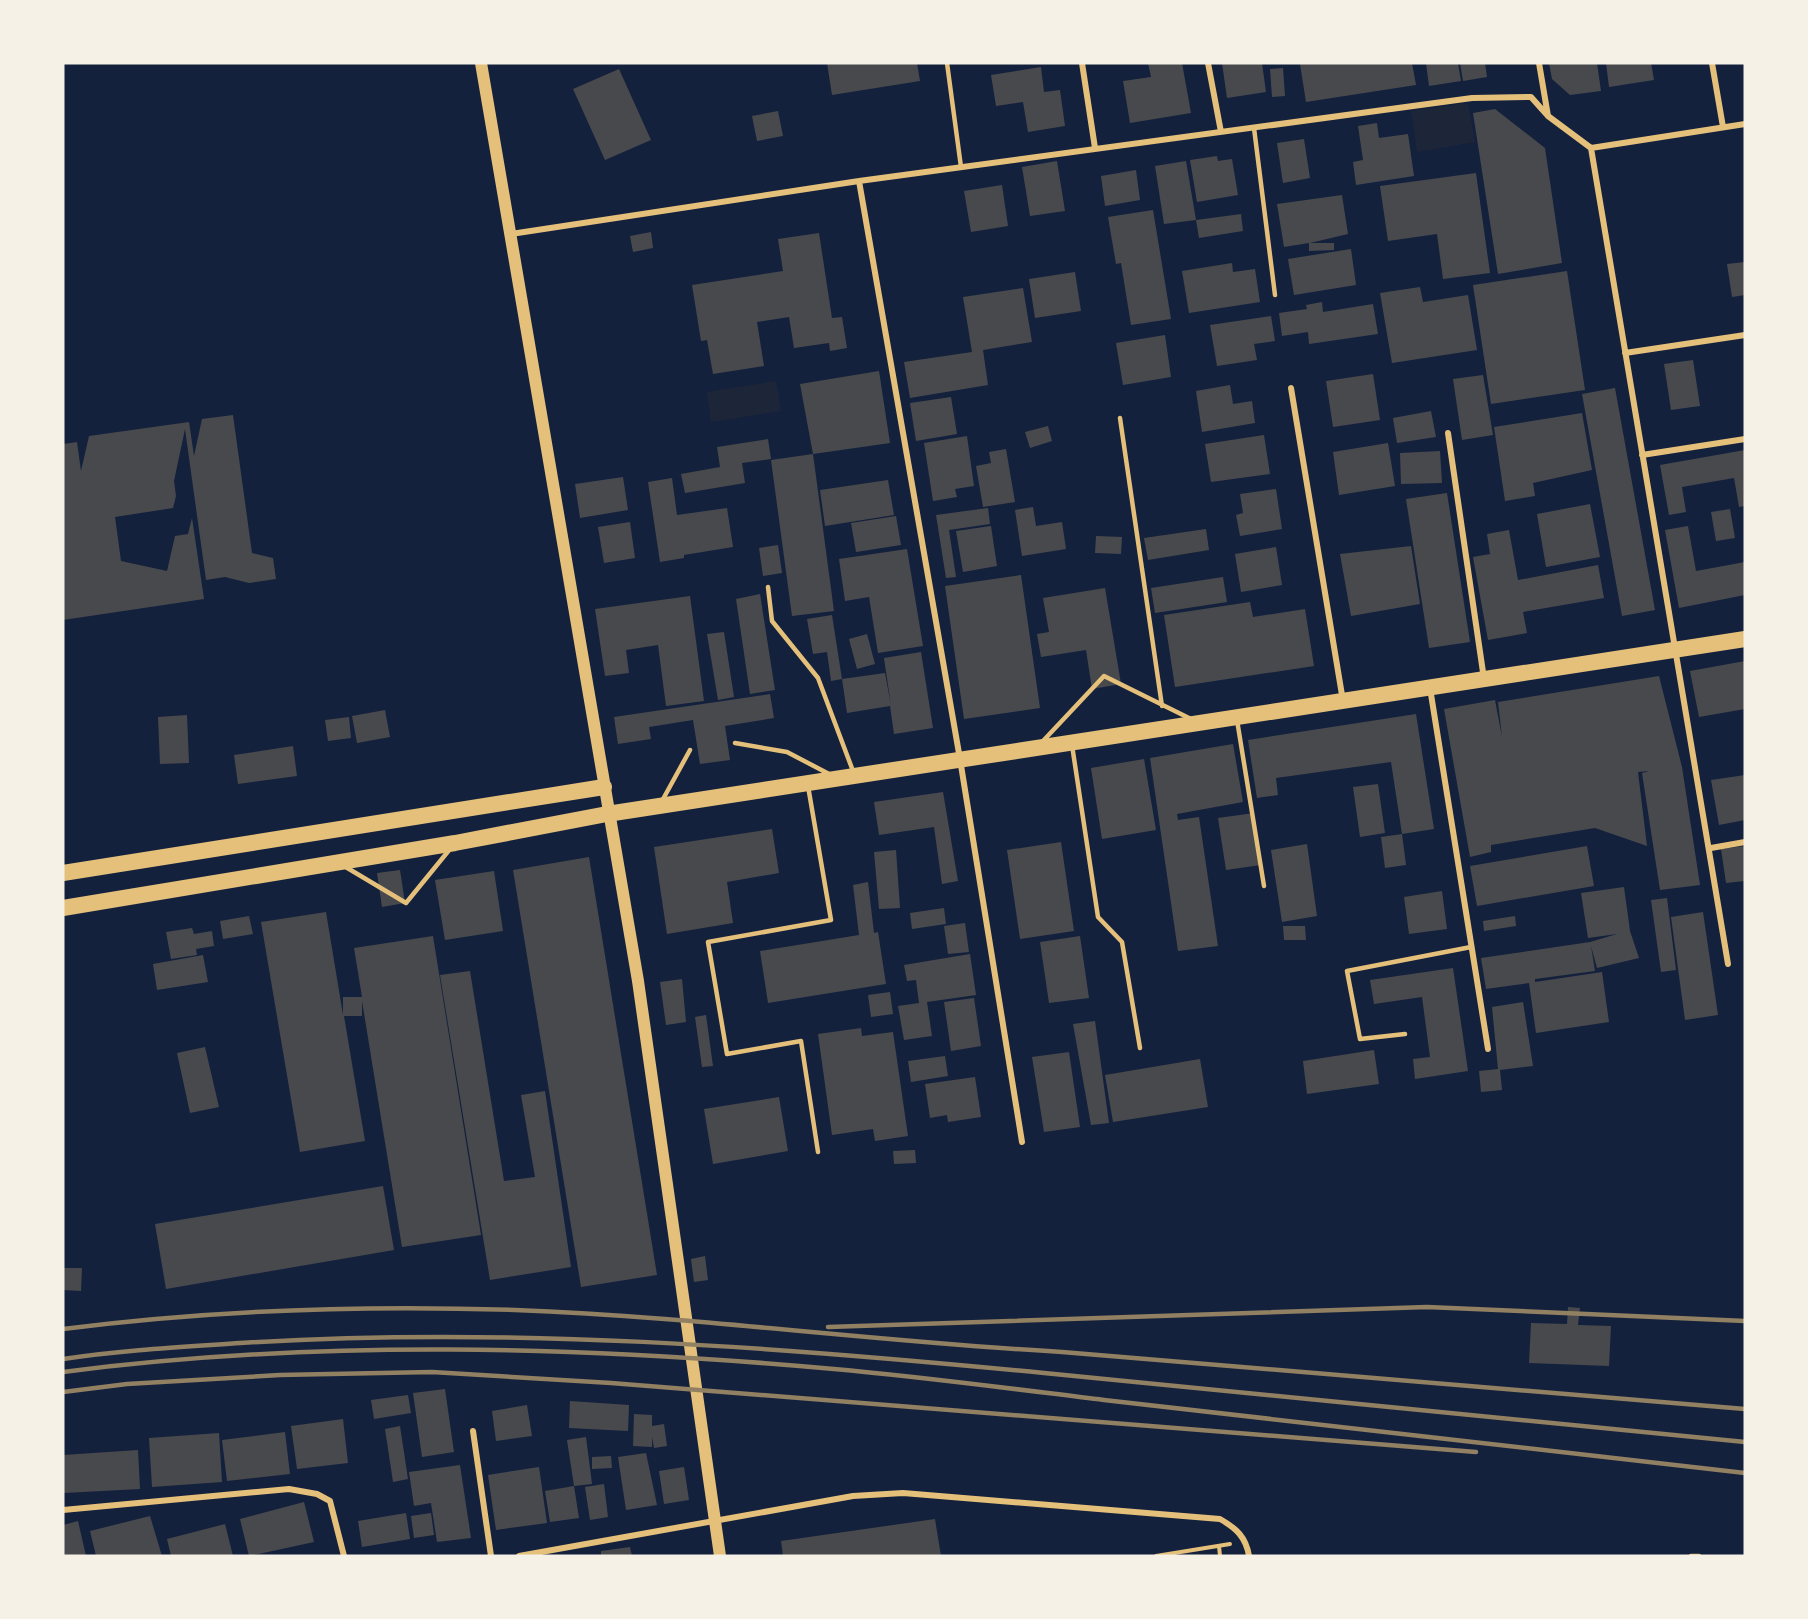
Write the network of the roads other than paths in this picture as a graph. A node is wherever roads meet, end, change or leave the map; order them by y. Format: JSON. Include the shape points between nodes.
{"nodes":[{"id":1,"x":481,"y":63,"type":"edge"},
{"id":2,"x":947,"y":63,"type":"edge"},
{"id":3,"x":1082,"y":63,"type":"edge"},
{"id":4,"x":1208,"y":63,"type":"edge"},
{"id":5,"x":1539,"y":63,"type":"edge"},
{"id":6,"x":1712,"y":63,"type":"edge"},
{"id":7,"x":1548,"y":116,"type":"junction"},
{"id":8,"x":1745,"y":124,"type":"edge"},
{"id":9,"x":1254,"y":128,"type":"junction"},
{"id":10,"x":1723,"y":128,"type":"junction"},
{"id":11,"x":1221,"y":132,"type":"junction"},
{"id":12,"x":1095,"y":148,"type":"junction"},
{"id":13,"x":1591,"y":148,"type":"junction"},
{"id":14,"x":961,"y":167,"type":"junction"},
{"id":15,"x":859,"y":181,"type":"junction"},
{"id":16,"x":511,"y":234,"type":"junction"},
{"id":17,"x":1275,"y":295,"type":"dead end"},
{"id":18,"x":1745,"y":335,"type":"edge"},
{"id":19,"x":1625,"y":352,"type":"junction"},
{"id":20,"x":1291,"y":387,"type":"dead end"},
{"id":21,"x":1120,"y":418,"type":"dead end"},
{"id":22,"x":1448,"y":433,"type":"dead end"},
{"id":23,"x":1745,"y":439,"type":"edge"},
{"id":24,"x":1642,"y":455,"type":"junction"},
{"id":25,"x":768,"y":587,"type":"dead end"},
{"id":26,"x":1745,"y":639,"type":"edge"},
{"id":27,"x":1674,"y":650,"type":"junction"},
{"id":28,"x":1484,"y":679,"type":"junction"},
{"id":29,"x":1430,"y":687,"type":"junction"},
{"id":30,"x":1343,"y":701,"type":"junction"},
{"id":31,"x":1162,"y":706,"type":"junction"},
{"id":32,"x":1237,"y":717,"type":"junction"},
{"id":33,"x":1199,"y":723,"type":"junction"},
{"id":34,"x":1072,"y":742,"type":"junction"},
{"id":35,"x":735,"y":743,"type":"dead end"},
{"id":36,"x":1037,"y":748,"type":"junction"},
{"id":37,"x":690,"y":750,"type":"dead end"},
{"id":38,"x":960,"y":759,"type":"junction"},
{"id":39,"x":855,"y":776,"type":"junction"},
{"id":40,"x":837,"y":778,"type":"junction"},
{"id":41,"x":807,"y":783,"type":"junction"},
{"id":42,"x":604,"y":787,"type":"junction"},
{"id":43,"x":659,"y":806,"type":"junction"},
{"id":44,"x":607,"y":814,"type":"junction"},
{"id":45,"x":1745,"y":842,"type":"edge"},
{"id":46,"x":455,"y":843,"type":"junction"},
{"id":47,"x":1711,"y":848,"type":"junction"},
{"id":48,"x":339,"y":863,"type":"junction"},
{"id":49,"x":63,"y":873,"type":"edge"},
{"id":50,"x":1264,"y":886,"type":"dead end"},
{"id":51,"x":63,"y":908,"type":"edge"},
{"id":52,"x":1471,"y":947,"type":"junction"},
{"id":53,"x":1728,"y":964,"type":"dead end"},
{"id":54,"x":1404,"y":1034,"type":"dead end"},
{"id":55,"x":1140,"y":1048,"type":"dead end"},
{"id":56,"x":1488,"y":1049,"type":"dead end"},
{"id":57,"x":1022,"y":1142,"type":"dead end"},
{"id":58,"x":818,"y":1152,"type":"dead end"},
{"id":59,"x":473,"y":1431,"type":"dead end"},
{"id":60,"x":63,"y":1510,"type":"edge"},
{"id":61,"x":344,"y":1556,"type":"edge"},
{"id":62,"x":491,"y":1556,"type":"edge"},
{"id":63,"x":519,"y":1556,"type":"edge"},
{"id":64,"x":720,"y":1556,"type":"edge"},
{"id":65,"x":1249,"y":1556,"type":"edge"},
{"id":66,"x":1691,"y":1556,"type":"edge"},
{"id":67,"x":1699,"y":1556,"type":"edge"}],
"edges":[{"from":1,"to":16,"type":"main road"},
{"from":2,"to":14,"type":"lane"},
{"from":3,"to":12,"type":"street"},
{"from":4,"to":11,"type":"street"},
{"from":5,"to":7,"type":"street"},
{"from":6,"to":10,"type":"street"},
{"from":7,"to":9,"type":"street","via":[[1531,97],[1472,98]]},
{"from":7,"to":13,"type":"street"},
{"from":8,"to":10,"type":"street"},
{"from":9,"to":11,"type":"street"},
{"from":9,"to":17,"type":"lane"},
{"from":10,"to":13,"type":"street"},
{"from":11,"to":12,"type":"street"},
{"from":12,"to":14,"type":"street"},
{"from":13,"to":19,"type":"street"},
{"from":14,"to":15,"type":"street"},
{"from":15,"to":16,"type":"street"},
{"from":15,"to":38,"type":"street"},
{"from":16,"to":42,"type":"main road"},
{"from":18,"to":19,"type":"street"},
{"from":19,"to":24,"type":"street"},
{"from":20,"to":30,"type":"street"},
{"from":21,"to":31,"type":"lane"},
{"from":22,"to":28,"type":"street"},
{"from":23,"to":24,"type":"street"},
{"from":24,"to":27,"type":"street"},
{"from":25,"to":39,"type":"lane","via":[[772,621],[818,678]]},
{"from":26,"to":27,"type":"highway"},
{"from":27,"to":28,"type":"highway"},
{"from":27,"to":47,"type":"street"},
{"from":28,"to":29,"type":"highway"},
{"from":29,"to":30,"type":"highway"},
{"from":29,"to":52,"type":"street"},
{"from":30,"to":32,"type":"highway"},
{"from":31,"to":33,"type":"lane"},
{"from":31,"to":36,"type":"lane","via":[[1104,676]]},
{"from":32,"to":33,"type":"highway"},
{"from":32,"to":50,"type":"lane"},
{"from":33,"to":34,"type":"highway"},
{"from":34,"to":36,"type":"highway"},
{"from":34,"to":55,"type":"lane","via":[[1098,917],[1122,942]]},
{"from":35,"to":40,"type":"lane","via":[[787,752]]},
{"from":36,"to":38,"type":"highway"},
{"from":37,"to":43,"type":"lane"},
{"from":38,"to":39,"type":"highway"},
{"from":38,"to":57,"type":"street"},
{"from":39,"to":40,"type":"highway"},
{"from":40,"to":41,"type":"highway"},
{"from":41,"to":43,"type":"highway"},
{"from":41,"to":58,"type":"lane","via":[[831,920],[708,942],[727,1054],[801,1041]]},
{"from":42,"to":44,"type":"main road"},
{"from":42,"to":49,"type":"highway"},
{"from":43,"to":44,"type":"highway"},
{"from":44,"to":46,"type":"highway"},
{"from":44,"to":64,"type":"main road","via":[[638,981]]},
{"from":45,"to":47,"type":"street"},
{"from":46,"to":48,"type":"highway"},
{"from":46,"to":48,"type":"lane","via":[[406,903]]},
{"from":47,"to":53,"type":"street"},
{"from":48,"to":51,"type":"highway"},
{"from":52,"to":54,"type":"lane","via":[[1347,971],[1360,1039]]},
{"from":52,"to":56,"type":"street"},
{"from":59,"to":62,"type":"street"},
{"from":60,"to":61,"type":"street","via":[[290,1489],[330,1501]]},
{"from":63,"to":65,"type":"street","via":[[854,1496],[903,1493],[1220,1519],[1238,1529]]},
{"from":66,"to":67,"type":"lane"}]}
